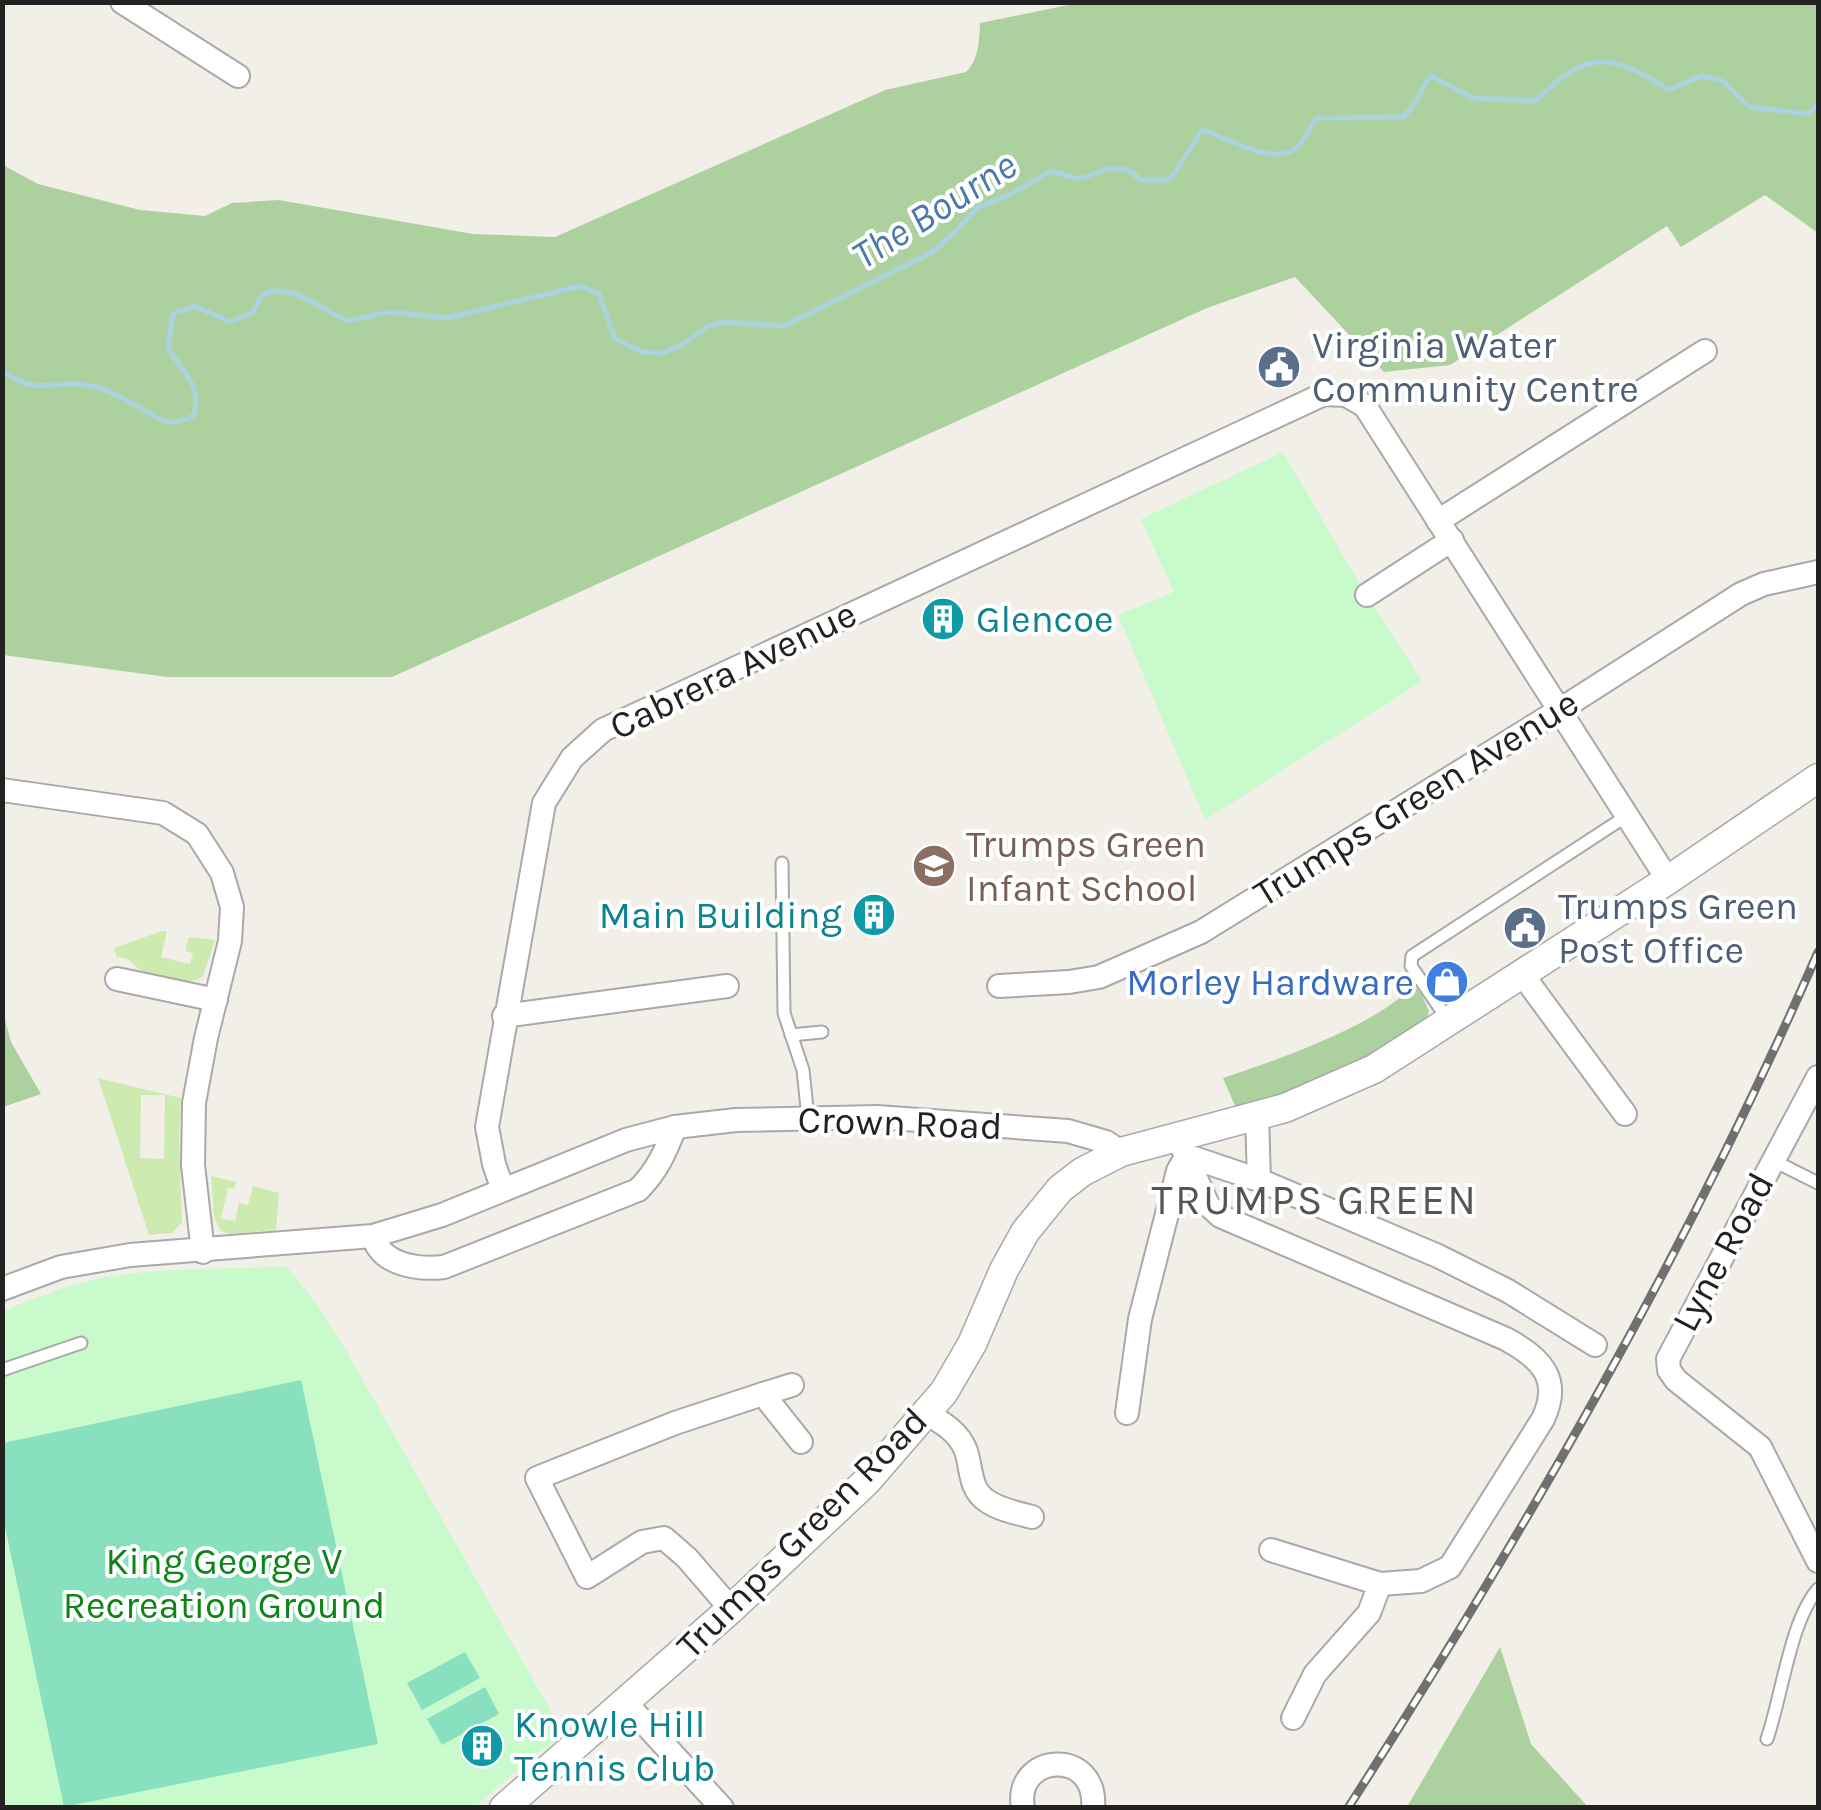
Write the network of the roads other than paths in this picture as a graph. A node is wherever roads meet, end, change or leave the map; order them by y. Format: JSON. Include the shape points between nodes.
{"nodes":[{"id":1,"x":122,"y":2,"type":"edge"},
{"id":2,"x":238,"y":76,"type":"dead end"},
{"id":3,"x":1704,"y":351,"type":"dead end"},
{"id":4,"x":1445,"y":530,"type":"junction"},
{"id":5,"x":1818,"y":572,"type":"edge"},
{"id":6,"x":1367,"y":595,"type":"dead end"},
{"id":7,"x":1558,"y":711,"type":"junction"},
{"id":8,"x":1818,"y":778,"type":"edge"},
{"id":9,"x":2,"y":790,"type":"edge"},
{"id":10,"x":1626,"y":818,"type":"junction"},
{"id":11,"x":782,"y":863,"type":"dead end"},
{"id":12,"x":1668,"y":880,"type":"junction"},
{"id":13,"x":1522,"y":974,"type":"junction"},
{"id":14,"x":118,"y":979,"type":"dead end"},
{"id":15,"x":728,"y":986,"type":"dead end"},
{"id":16,"x":999,"y":986,"type":"dead end"},
{"id":17,"x":216,"y":1000,"type":"junction"},
{"id":18,"x":504,"y":1016,"type":"junction"},
{"id":19,"x":1448,"y":1020,"type":"junction"},
{"id":20,"x":822,"y":1032,"type":"dead end"},
{"id":21,"x":791,"y":1035,"type":"junction"},
{"id":22,"x":1818,"y":1077,"type":"edge"},
{"id":23,"x":1626,"y":1114,"type":"dead end"},
{"id":24,"x":1257,"y":1116,"type":"junction"},
{"id":25,"x":808,"y":1118,"type":"junction"},
{"id":26,"x":676,"y":1127,"type":"junction"},
{"id":27,"x":1183,"y":1148,"type":"junction"},
{"id":28,"x":1120,"y":1152,"type":"junction"},
{"id":29,"x":1772,"y":1160,"type":"junction"},
{"id":30,"x":1260,"y":1180,"type":"junction"},
{"id":31,"x":1818,"y":1184,"type":"edge"},
{"id":32,"x":504,"y":1190,"type":"junction"},
{"id":33,"x":372,"y":1236,"type":"junction"},
{"id":34,"x":203,"y":1252,"type":"junction"},
{"id":35,"x":2,"y":1289,"type":"edge"},
{"id":36,"x":81,"y":1343,"type":"dead end"},
{"id":37,"x":1596,"y":1345,"type":"dead end"},
{"id":38,"x":2,"y":1370,"type":"edge"},
{"id":39,"x":792,"y":1385,"type":"dead end"},
{"id":40,"x":763,"y":1394,"type":"junction"},
{"id":41,"x":926,"y":1413,"type":"junction"},
{"id":42,"x":1127,"y":1413,"type":"dead end"},
{"id":43,"x":801,"y":1442,"type":"dead end"},
{"id":44,"x":1032,"y":1517,"type":"dead end"},
{"id":45,"x":1271,"y":1550,"type":"dead end"},
{"id":46,"x":1818,"y":1561,"type":"edge"},
{"id":47,"x":1380,"y":1584,"type":"junction"},
{"id":48,"x":1818,"y":1589,"type":"edge"},
{"id":49,"x":731,"y":1609,"type":"junction"},
{"id":50,"x":625,"y":1702,"type":"junction"},
{"id":51,"x":1293,"y":1718,"type":"dead end"},
{"id":52,"x":1767,"y":1739,"type":"dead end"},
{"id":53,"x":504,"y":1808,"type":"edge"},
{"id":54,"x":722,"y":1808,"type":"edge"},
{"id":55,"x":1023,"y":1808,"type":"edge"},
{"id":56,"x":1092,"y":1808,"type":"edge"}],
"edges":[{"from":1,"to":2,"type":"street"},
{"from":3,"to":4,"type":"street"},
{"from":4,"to":6,"type":"street"},
{"from":4,"to":7,"type":"street","name":"Cabrera Avenue"},
{"from":4,"to":18,"type":"street","name":"Cabrera Avenue","via":[[1366,406],[1324,394],[603,730],[556,780],[544,803]]},
{"from":5,"to":7,"type":"street","name":"Trumps Green Avenue","via":[[1741,594]]},
{"from":7,"to":10,"type":"street","name":"Cabrera Avenue"},
{"from":7,"to":16,"type":"street","name":"Trumps Green Avenue","via":[[1201,932],[1099,977]]},
{"from":8,"to":12,"type":"street","name":"Trumps Green Road"},
{"from":9,"to":17,"type":"street","via":[[152,810],[190,827],[222,873],[232,908]]},
{"from":10,"to":12,"type":"street","name":"Cabrera Avenue"},
{"from":10,"to":19,"type":"lane","via":[[1412,956],[1410,966]]},
{"from":11,"to":21,"type":"lane","via":[[782,984]]},
{"from":12,"to":13,"type":"street","name":"Trumps Green Road"},
{"from":13,"to":19,"type":"street","name":"Trumps Green Road"},
{"from":13,"to":23,"type":"street"},
{"from":14,"to":17,"type":"street"},
{"from":15,"to":18,"type":"street"},
{"from":17,"to":34,"type":"street","via":[[194,1103],[192,1165]]},
{"from":18,"to":32,"type":"street","name":"Cabrera Avenue","via":[[486,1127]]},
{"from":19,"to":24,"type":"street","name":"Trumps Green Road","via":[[1374,1069]]},
{"from":20,"to":21,"type":"lane"},
{"from":21,"to":25,"type":"lane"},
{"from":22,"to":29,"type":"street","name":"Lyne Road"},
{"from":24,"to":27,"type":"street","name":"Trumps Green Road"},
{"from":24,"to":30,"type":"street"},
{"from":25,"to":26,"type":"street","name":"Crown Road"},
{"from":25,"to":28,"type":"street","name":"Crown Road","via":[[1068,1131]]},
{"from":26,"to":32,"type":"street","name":"Crown Road"},
{"from":26,"to":33,"type":"street","via":[[638,1190],[444,1267],[400,1263]]},
{"from":27,"to":28,"type":"street","name":"Trumps Green Road"},
{"from":27,"to":30,"type":"street"},
{"from":27,"to":42,"type":"street","via":[[1140,1319]]},
{"from":27,"to":47,"type":"street","via":[[1208,1205],[1220,1216],[1506,1339],[1538,1361],[1549,1379],[1544,1419],[1450,1567],[1422,1581]]},
{"from":28,"to":41,"type":"street","name":"Trumps Green Road","via":[[1060,1189],[1025,1232],[960,1367]]},
{"from":29,"to":31,"type":"lane"},
{"from":29,"to":46,"type":"street","name":"Lyne Road","via":[[1671,1348],[1669,1370],[1760,1447]]},
{"from":30,"to":37,"type":"street","via":[[1488,1280]]},
{"from":32,"to":33,"type":"street","name":"Crown Road"},
{"from":33,"to":34,"type":"street","name":"Crown Road"},
{"from":34,"to":35,"type":"street","name":"Crown Road","via":[[61,1267]]},
{"from":36,"to":38,"type":"lane"},
{"from":39,"to":40,"type":"street"},
{"from":40,"to":43,"type":"street"},
{"from":40,"to":49,"type":"street","via":[[526,1481],[592,1585],[642,1542],[664,1538]]},
{"from":41,"to":44,"type":"street","via":[[960,1440],[984,1500]]},
{"from":41,"to":49,"type":"street","name":"Trumps Green Road","via":[[866,1482]]},
{"from":45,"to":47,"type":"street"},
{"from":47,"to":51,"type":"street","via":[[1369,1613],[1314,1674]]},
{"from":48,"to":52,"type":"lane","via":[[1799,1618]]},
{"from":49,"to":50,"type":"street","name":"Trumps Green Road"},
{"from":50,"to":53,"type":"street","name":"Trumps Green Road"},
{"from":50,"to":54,"type":"street"},
{"from":55,"to":56,"type":"street","via":[[1029,1777],[1061,1764],[1090,1783]]}]}
